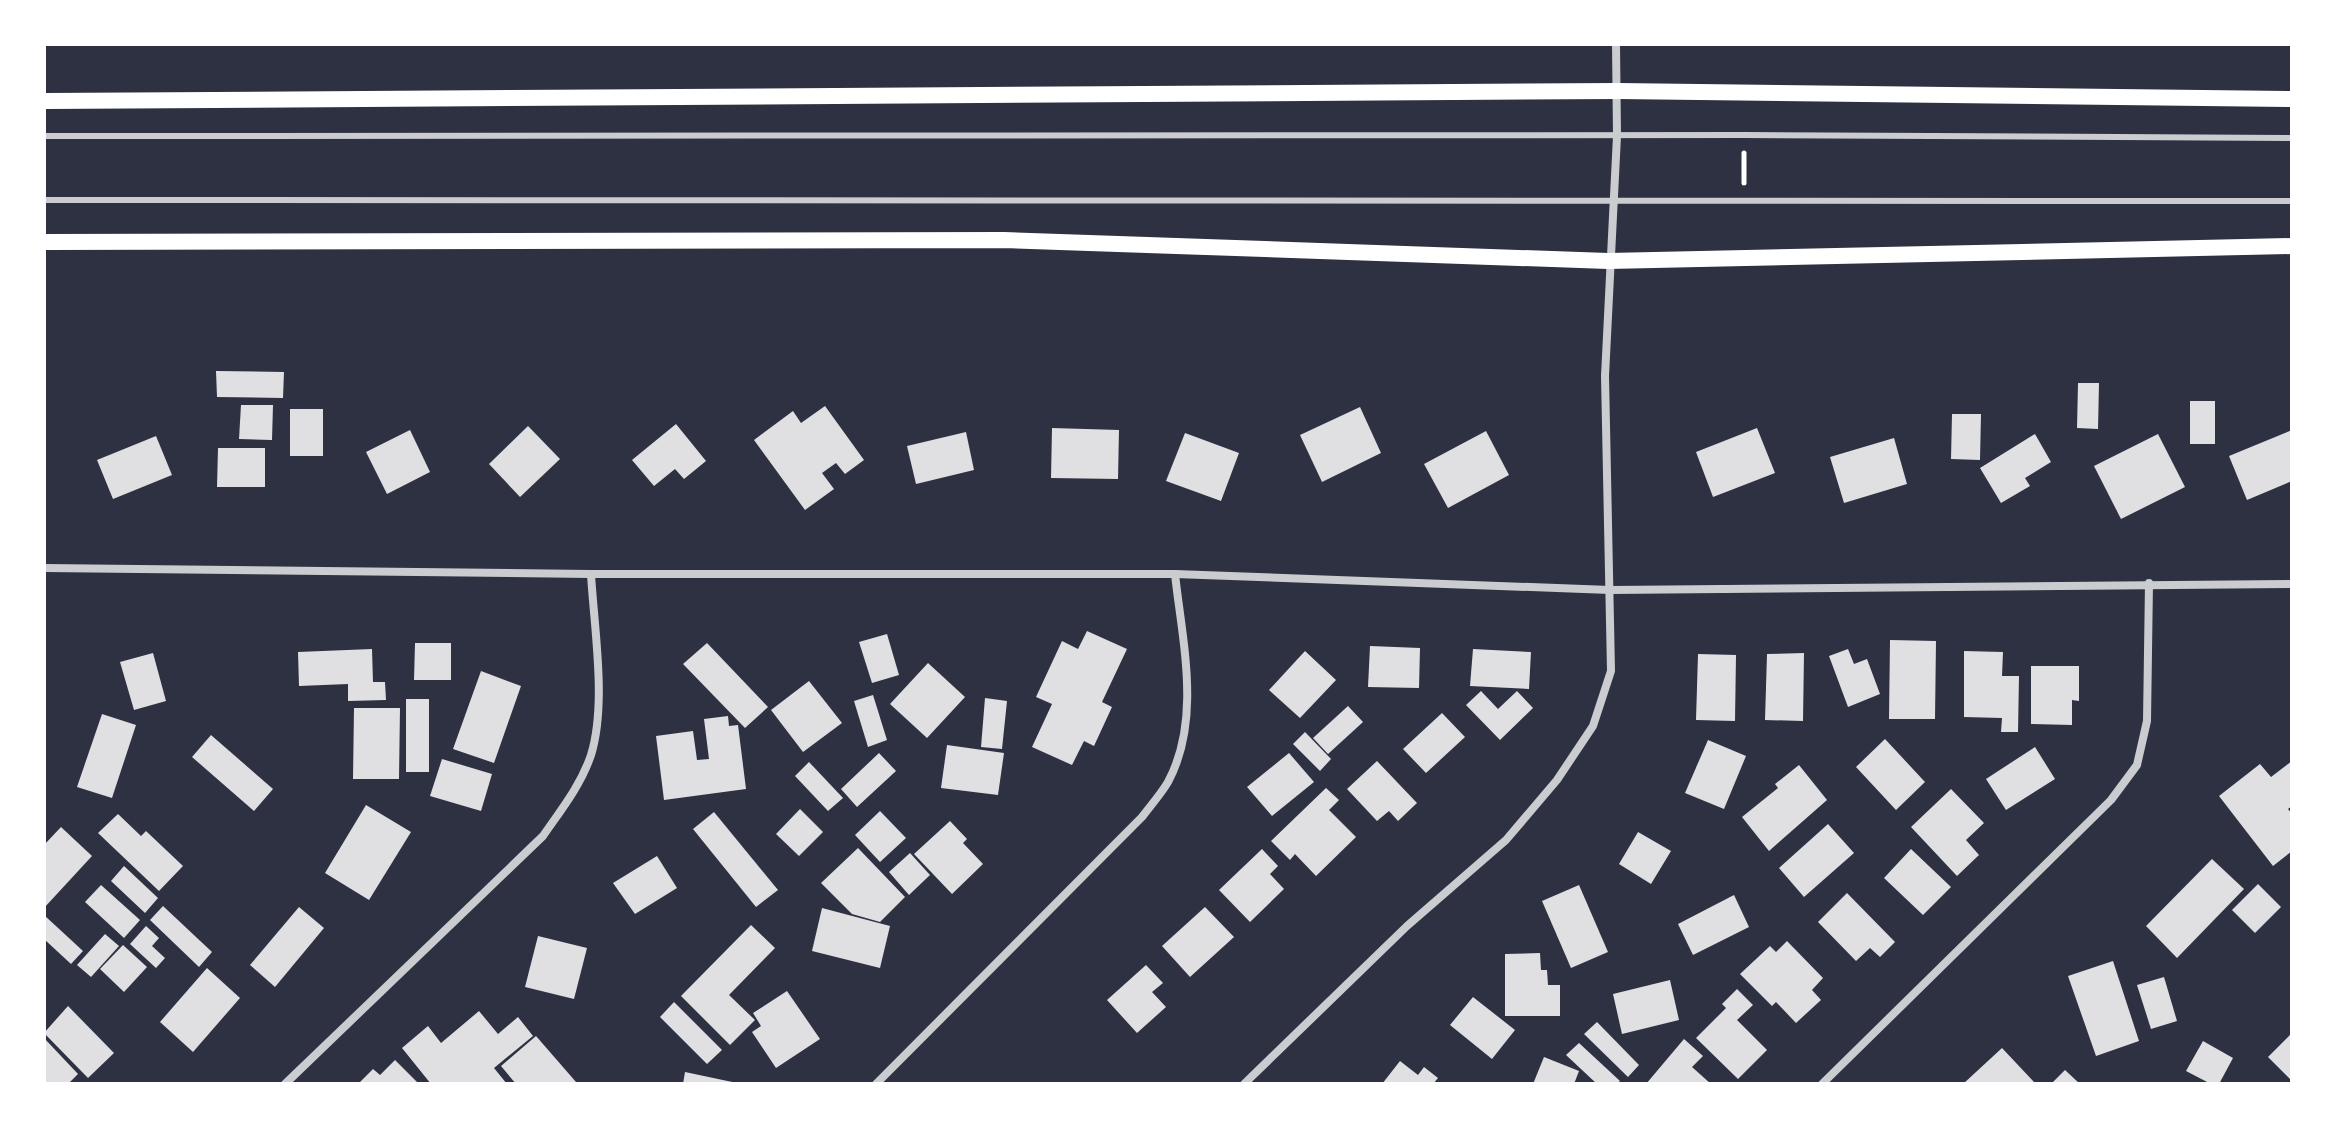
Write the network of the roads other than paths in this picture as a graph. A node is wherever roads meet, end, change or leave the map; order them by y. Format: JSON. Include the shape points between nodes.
{"nodes":[{"id":1,"x":1616,"y":44,"type":"edge"},
{"id":2,"x":1618,"y":91,"type":"junction"},
{"id":3,"x":2292,"y":99,"type":"edge"},
{"id":4,"x":44,"y":101,"type":"edge"},
{"id":5,"x":44,"y":136,"type":"edge"},
{"id":6,"x":1617,"y":136,"type":"junction"},
{"id":7,"x":2292,"y":138,"type":"edge"},
{"id":8,"x":1614,"y":198,"type":"junction"},
{"id":9,"x":44,"y":200,"type":"edge"},
{"id":10,"x":2292,"y":201,"type":"edge"},
{"id":11,"x":44,"y":242,"type":"edge"},
{"id":12,"x":2292,"y":246,"type":"edge"},
{"id":13,"x":1608,"y":261,"type":"junction"},
{"id":14,"x":44,"y":568,"type":"edge"},
{"id":15,"x":591,"y":574,"type":"junction"},
{"id":16,"x":1175,"y":574,"type":"junction"},
{"id":17,"x":2149,"y":583,"type":"junction"},
{"id":18,"x":2292,"y":584,"type":"edge"},
{"id":19,"x":1610,"y":590,"type":"junction"},
{"id":20,"x":285,"y":1084,"type":"edge"},
{"id":21,"x":876,"y":1084,"type":"edge"},
{"id":22,"x":1244,"y":1084,"type":"edge"},
{"id":23,"x":1822,"y":1084,"type":"edge"}],
"edges":[{"from":1,"to":2,"type":"street"},
{"from":2,"to":3,"type":"main road"},
{"from":2,"to":4,"type":"main road"},
{"from":2,"to":6,"type":"street"},
{"from":5,"to":6,"type":"lane"},
{"from":6,"to":7,"type":"lane"},
{"from":6,"to":8,"type":"street"},
{"from":8,"to":9,"type":"lane"},
{"from":8,"to":10,"type":"lane"},
{"from":8,"to":13,"type":"street"},
{"from":11,"to":13,"type":"main road","via":[[1004,240]]},
{"from":12,"to":13,"type":"main road"},
{"from":13,"to":19,"type":"street"},
{"from":14,"to":15,"type":"street"},
{"from":15,"to":16,"type":"street"},
{"from":15,"to":20,"type":"street","via":[[598,716],[591,755],[572,796],[543,836]]},
{"from":16,"to":19,"type":"street"},
{"from":16,"to":21,"type":"street","via":[[1188,690],[1183,740],[1168,781],[1142,817]]},
{"from":17,"to":18,"type":"street"},
{"from":17,"to":19,"type":"street"},
{"from":17,"to":23,"type":"street","via":[[2147,721],[2137,765],[2111,800]]},
{"from":19,"to":22,"type":"street","via":[[1611,671],[1593,726],[1557,780],[1506,840],[1407,926]]}]}
